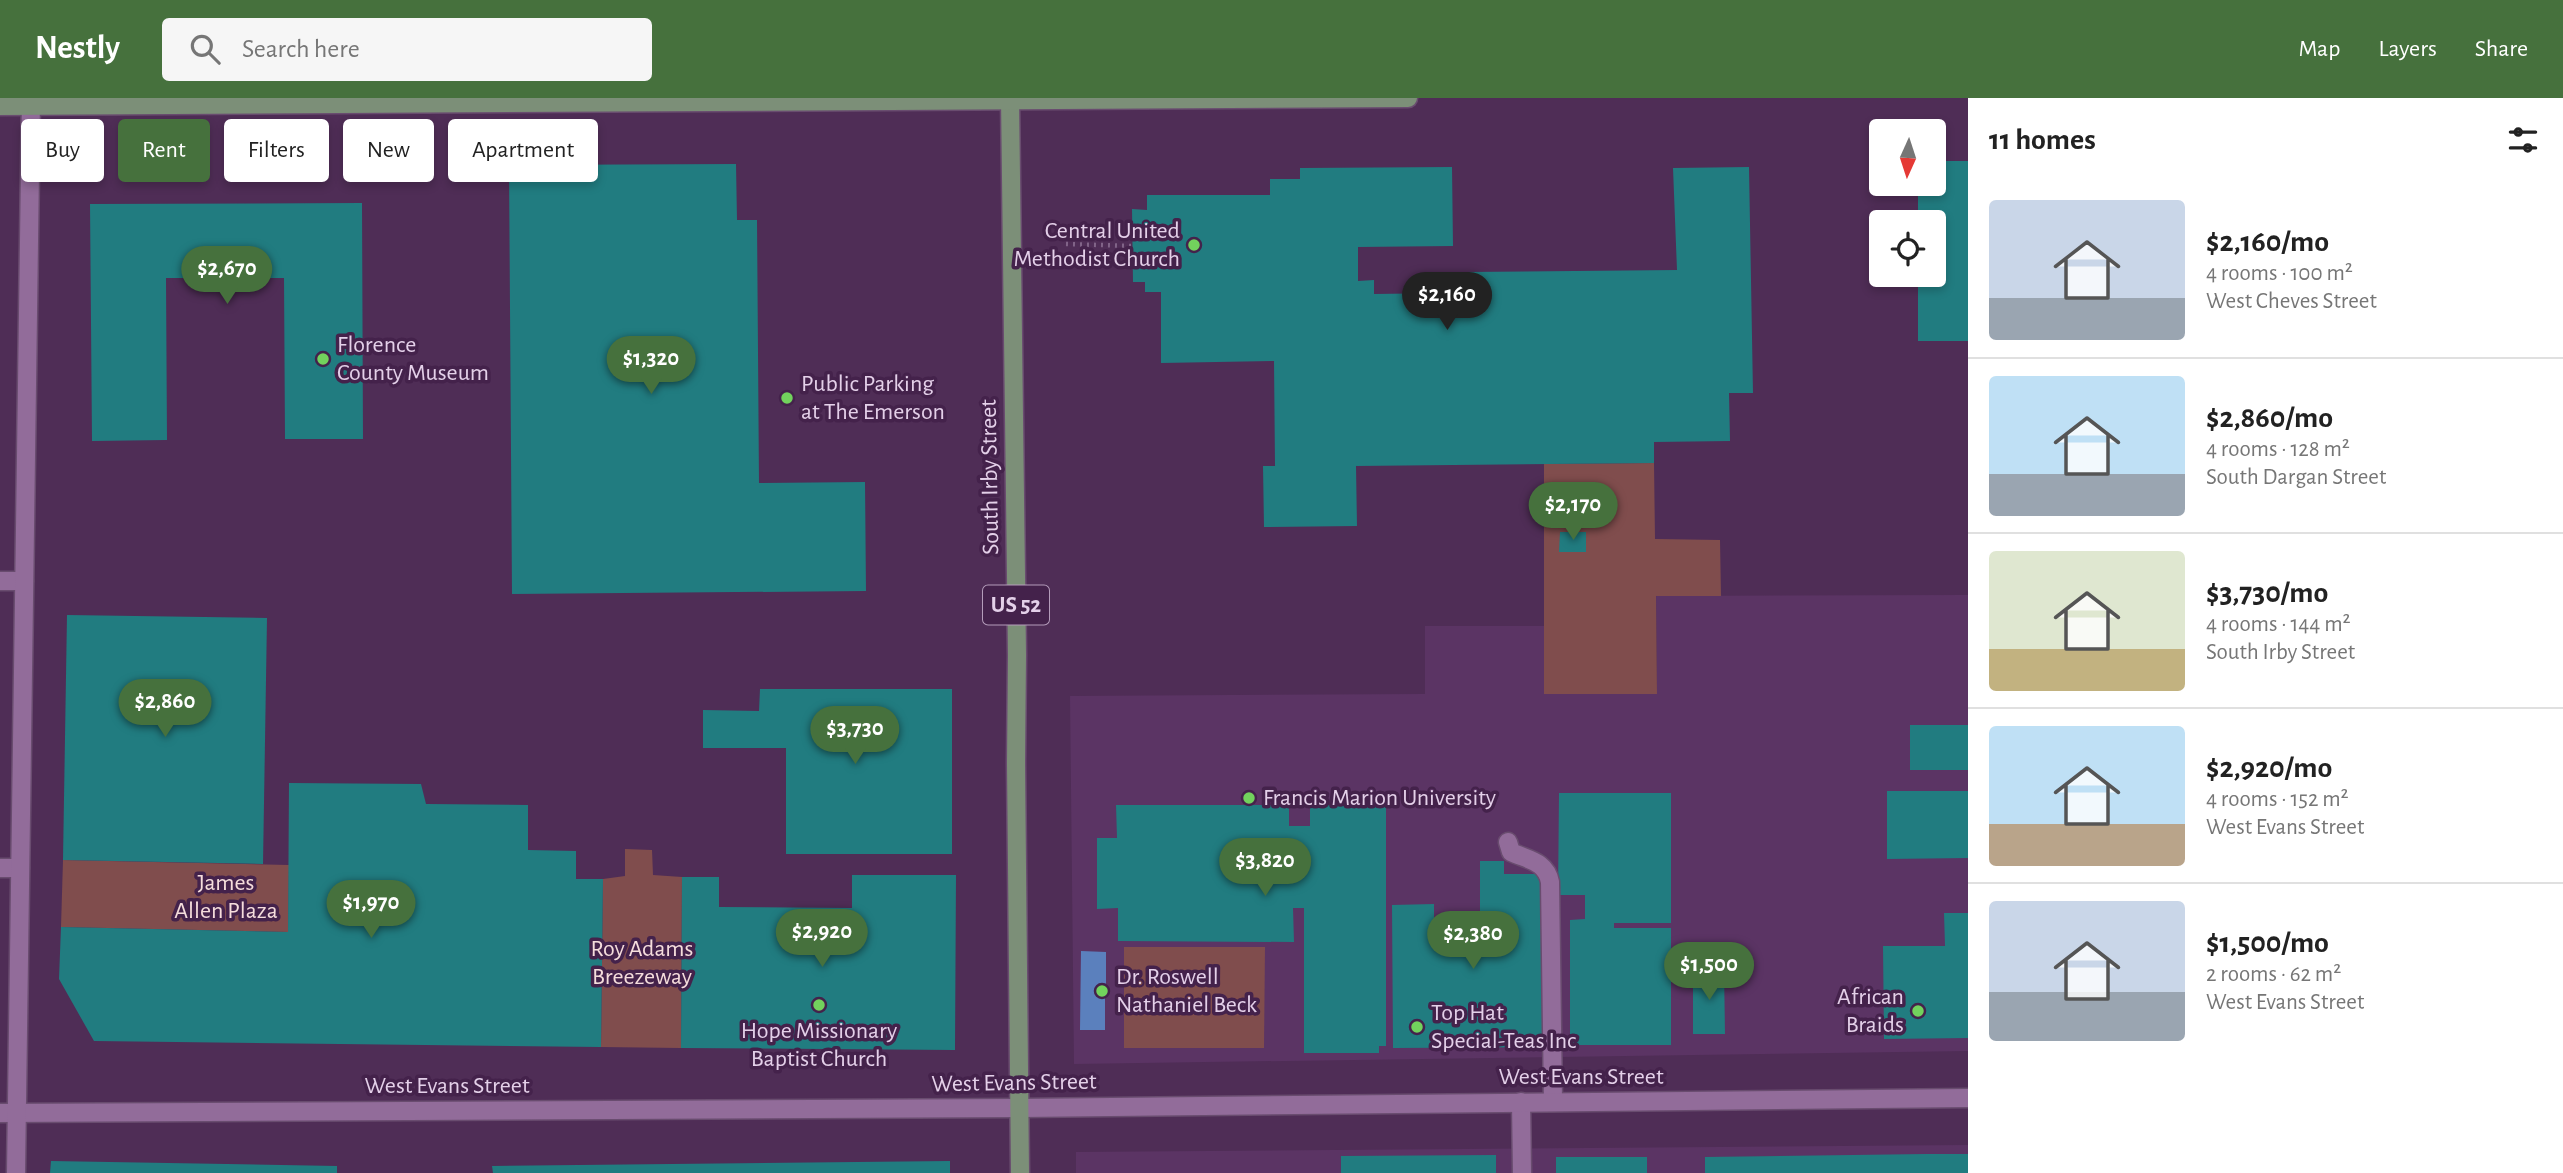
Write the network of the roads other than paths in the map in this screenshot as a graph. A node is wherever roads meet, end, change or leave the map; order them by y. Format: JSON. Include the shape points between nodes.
{"nodes":[{"id":1,"x":1408,"y":98,"type":"edge"},
{"id":2,"x":1010,"y":100,"type":"edge"},
{"id":3,"x":31,"y":102,"type":"edge"},
{"id":4,"x":0,"y":106,"type":"edge"},
{"id":5,"x":0,"y":581,"type":"edge"},
{"id":6,"x":24,"y":581,"type":"junction"},
{"id":7,"x":1508,"y":842,"type":"dead end"},
{"id":8,"x":0,"y":868,"type":"edge"},
{"id":9,"x":20,"y":868,"type":"junction"},
{"id":10,"x":1968,"y":1098,"type":"edge"},
{"id":11,"x":1521,"y":1102,"type":"junction"},
{"id":12,"x":1553,"y":1102,"type":"junction"},
{"id":13,"x":1020,"y":1108,"type":"junction"},
{"id":14,"x":0,"y":1113,"type":"edge"},
{"id":15,"x":19,"y":1113,"type":"junction"},
{"id":16,"x":16,"y":1173,"type":"edge"},
{"id":17,"x":1020,"y":1173,"type":"edge"},
{"id":18,"x":1522,"y":1173,"type":"edge"}],
"edges":[{"from":1,"to":2,"type":"main road"},
{"from":2,"to":3,"type":"main road"},
{"from":2,"to":13,"type":"main road","name":"South Irby Street","number":"US 52"},
{"from":3,"to":4,"type":"main road"},
{"from":3,"to":6,"type":"street"},
{"from":5,"to":6,"type":"street"},
{"from":6,"to":9,"type":"street"},
{"from":7,"to":12,"type":"street","via":[[1511,852],[1542,866],[1550,882]]},
{"from":8,"to":9,"type":"street"},
{"from":9,"to":15,"type":"street"},
{"from":10,"to":12,"type":"street","name":"West Evans Street"},
{"from":11,"to":12,"type":"street","name":"West Evans Street"},
{"from":11,"to":13,"type":"street","name":"West Evans Street"},
{"from":11,"to":18,"type":"street"},
{"from":13,"to":15,"type":"street","name":"West Evans Street"},
{"from":13,"to":17,"type":"main road","number":"US 52"},
{"from":14,"to":15,"type":"street","name":"West Evans Street"},
{"from":15,"to":16,"type":"street"}]}
